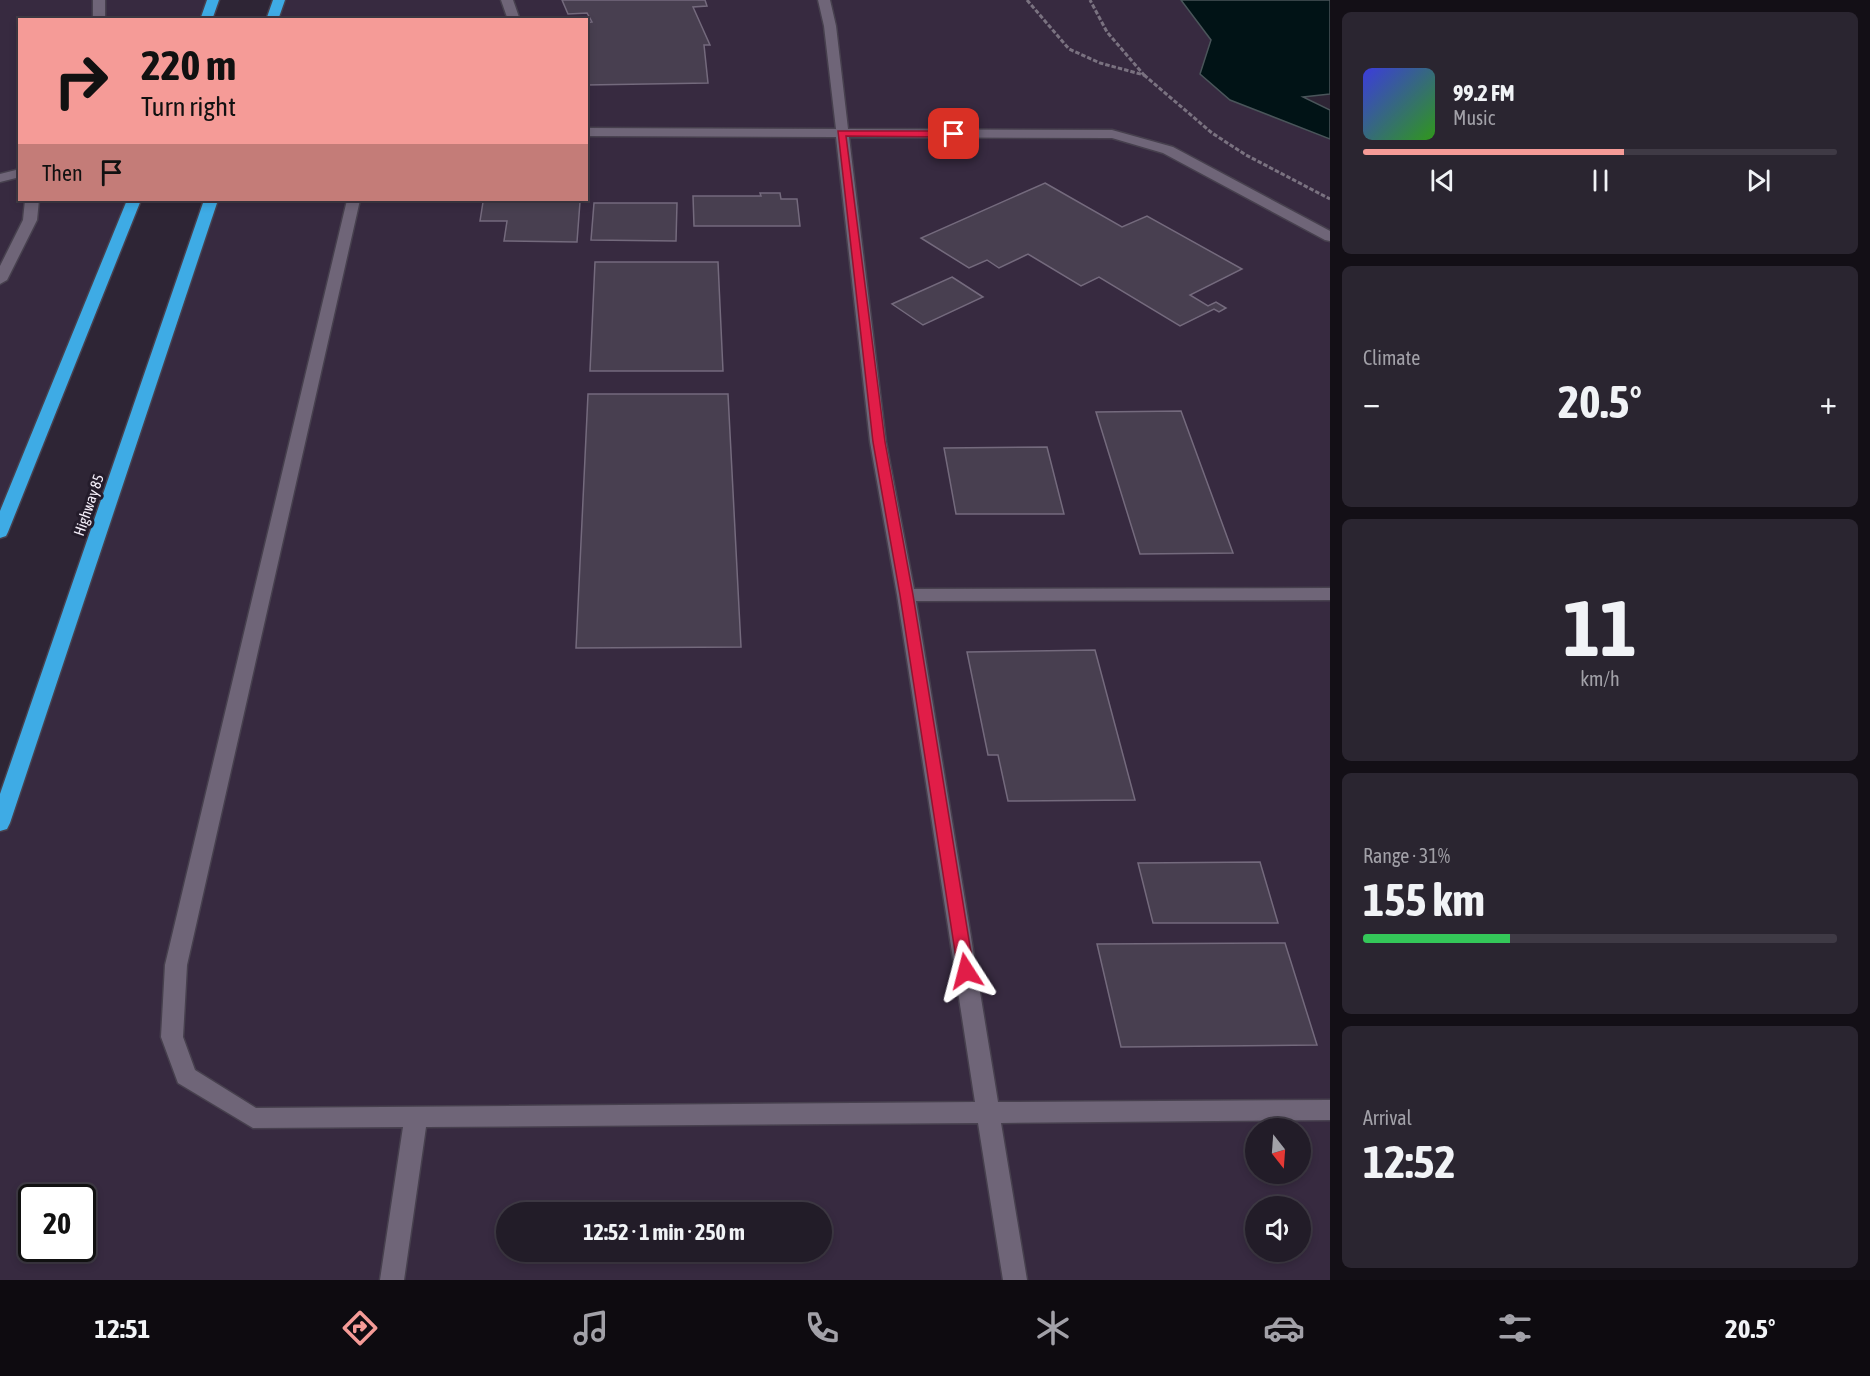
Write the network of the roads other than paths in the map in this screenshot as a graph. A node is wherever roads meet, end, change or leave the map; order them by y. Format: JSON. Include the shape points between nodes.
{"nodes":[{"id":1,"x":99,"y":0,"type":"edge"},
{"id":2,"x":213,"y":0,"type":"edge"},
{"id":3,"x":279,"y":0,"type":"edge"},
{"id":4,"x":507,"y":0,"type":"edge"},
{"id":5,"x":824,"y":0,"type":"edge"},
{"id":6,"x":99,"y":18,"type":"edge"},
{"id":7,"x":207,"y":18,"type":"edge"},
{"id":8,"x":273,"y":18,"type":"edge"},
{"id":9,"x":513,"y":18,"type":"edge"},
{"id":10,"x":588,"y":132,"type":"edge"},
{"id":11,"x":841,"y":134,"type":"junction"},
{"id":12,"x":18,"y":174,"type":"edge"},
{"id":13,"x":0,"y":178,"type":"edge"},
{"id":14,"x":32,"y":201,"type":"edge"},
{"id":15,"x":134,"y":201,"type":"edge"},
{"id":16,"x":211,"y":201,"type":"edge"},
{"id":17,"x":353,"y":201,"type":"edge"},
{"id":18,"x":1330,"y":237,"type":"edge"},
{"id":19,"x":0,"y":280,"type":"edge"},
{"id":20,"x":0,"y":532,"type":"edge"},
{"id":21,"x":1330,"y":594,"type":"edge"},
{"id":22,"x":906,"y":595,"type":"junction"},
{"id":23,"x":0,"y":823,"type":"edge"},
{"id":24,"x":1330,"y":1110,"type":"edge"},
{"id":25,"x":988,"y":1112,"type":"junction"},
{"id":26,"x":416,"y":1116,"type":"junction"},
{"id":27,"x":392,"y":1280,"type":"edge"},
{"id":28,"x":1015,"y":1280,"type":"edge"}],
"edges":[{"from":1,"to":6,"type":"street"},
{"from":2,"to":7,"type":"highway"},
{"from":3,"to":8,"type":"highway"},
{"from":4,"to":9,"type":"street"},
{"from":5,"to":11,"type":"street"},
{"from":10,"to":11,"type":"street"},
{"from":11,"to":18,"type":"street","via":[[1128,137],[1168,150]]},
{"from":11,"to":22,"type":"street","via":[[879,442]]},
{"from":12,"to":13,"type":"street"},
{"from":14,"to":19,"type":"street","via":[[30,220]]},
{"from":15,"to":20,"type":"highway"},
{"from":16,"to":23,"type":"highway","name":"Highway 85"},
{"from":17,"to":26,"type":"street","via":[[176,965],[172,1037],[186,1076],[253,1118]]},
{"from":21,"to":22,"type":"street"},
{"from":22,"to":25,"type":"street"},
{"from":24,"to":25,"type":"street"},
{"from":25,"to":26,"type":"street"},
{"from":25,"to":28,"type":"street"},
{"from":26,"to":27,"type":"street"}]}
